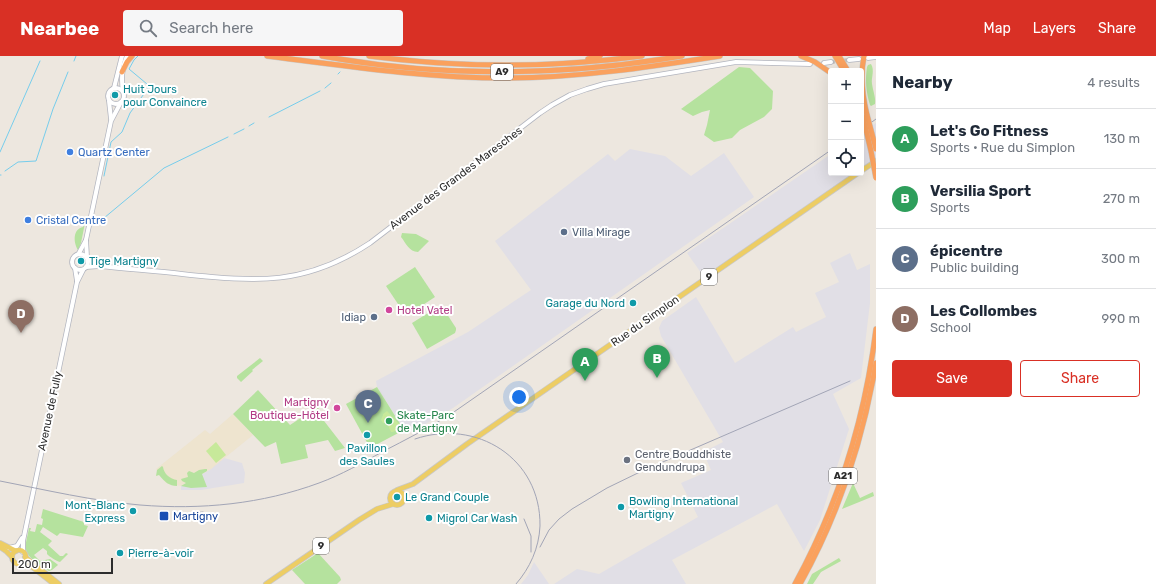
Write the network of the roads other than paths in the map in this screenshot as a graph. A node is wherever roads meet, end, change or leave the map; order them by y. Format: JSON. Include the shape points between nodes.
{"nodes":[{"id":1,"x":122,"y":56,"type":"edge"},
{"id":2,"x":127,"y":56,"type":"edge"},
{"id":3,"x":132,"y":56,"type":"edge"},
{"id":4,"x":267,"y":56,"type":"edge"},
{"id":5,"x":293,"y":56,"type":"edge"},
{"id":6,"x":322,"y":56,"type":"edge"},
{"id":7,"x":369,"y":56,"type":"edge"},
{"id":8,"x":600,"y":56,"type":"edge"},
{"id":9,"x":642,"y":56,"type":"edge"},
{"id":10,"x":710,"y":56,"type":"edge"},
{"id":11,"x":720,"y":56,"type":"edge"},
{"id":12,"x":801,"y":56,"type":"edge"},
{"id":13,"x":835,"y":56,"type":"edge"},
{"id":14,"x":839,"y":56,"type":"edge"},
{"id":15,"x":864,"y":57,"type":"edge"},
{"id":16,"x":876,"y":57,"type":"edge"},
{"id":17,"x":683,"y":59,"type":"edge"},
{"id":18,"x":850,"y":60,"type":"dead end"},
{"id":19,"x":831,"y":62,"type":"tunnel mouth"},
{"id":20,"x":557,"y":63,"type":"junction"},
{"id":21,"x":824,"y":63,"type":"dead end"},
{"id":22,"x":810,"y":64,"type":"dead end"},
{"id":23,"x":842,"y":68,"type":"edge"},
{"id":24,"x":846,"y":68,"type":"edge"},
{"id":25,"x":373,"y":70,"type":"junction"},
{"id":26,"x":828,"y":71,"type":"edge"},
{"id":27,"x":122,"y":72,"type":"junction"},
{"id":28,"x":114,"y":88,"type":"junction"},
{"id":29,"x":123,"y":91,"type":"junction"},
{"id":30,"x":110,"y":101,"type":"junction"},
{"id":31,"x":121,"y":102,"type":"junction"},
{"id":32,"x":862,"y":104,"type":"edge"},
{"id":33,"x":864,"y":114,"type":"edge"},
{"id":34,"x":864,"y":115,"type":"edge"},
{"id":35,"x":111,"y":122,"type":"junction"},
{"id":36,"x":876,"y":149,"type":"edge"},
{"id":37,"x":876,"y":161,"type":"edge"},
{"id":38,"x":864,"y":169,"type":"edge"},
{"id":39,"x":854,"y":176,"type":"edge"},
{"id":40,"x":876,"y":179,"type":"edge"},
{"id":41,"x":86,"y":240,"type":"junction"},
{"id":42,"x":79,"y":253,"type":"junction"},
{"id":43,"x":88,"y":258,"type":"junction"},
{"id":44,"x":100,"y":266,"type":"junction"},
{"id":45,"x":75,"y":268,"type":"junction"},
{"id":46,"x":85,"y":268,"type":"junction"},
{"id":47,"x":77,"y":282,"type":"junction"},
{"id":48,"x":876,"y":329,"type":"edge"},
{"id":49,"x":874,"y":366,"type":"edge"},
{"id":50,"x":871,"y":380,"type":"junction"},
{"id":51,"x":413,"y":484,"type":"junction"},
{"id":52,"x":397,"y":490,"type":"junction"},
{"id":53,"x":390,"y":496,"type":"junction"},
{"id":54,"x":404,"y":497,"type":"junction"},
{"id":55,"x":393,"y":504,"type":"junction"},
{"id":56,"x":377,"y":509,"type":"junction"},
{"id":57,"x":24,"y":535,"type":"junction"},
{"id":58,"x":23,"y":541,"type":"junction"},
{"id":59,"x":0,"y":543,"type":"edge"},
{"id":60,"x":0,"y":547,"type":"edge"},
{"id":61,"x":9,"y":548,"type":"junction"},
{"id":62,"x":17,"y":551,"type":"junction"},
{"id":63,"x":24,"y":555,"type":"junction"},
{"id":64,"x":12,"y":557,"type":"junction"},
{"id":65,"x":20,"y":563,"type":"junction"},
{"id":66,"x":54,"y":584,"type":"edge"},
{"id":67,"x":59,"y":584,"type":"edge"},
{"id":68,"x":266,"y":584,"type":"edge"},
{"id":69,"x":794,"y":584,"type":"edge"},
{"id":70,"x":800,"y":584,"type":"edge"}],
"edges":[{"from":1,"to":28,"type":"main road"},
{"from":2,"to":27,"type":"main road"},
{"from":3,"to":27,"type":"highway"},
{"from":4,"to":25,"type":"highway"},
{"from":5,"to":25,"type":"highway","number":"A9"},
{"from":6,"to":17,"type":"highway","number":"A9","via":[[404,68],[510,72],[593,68]]},
{"from":7,"to":20,"type":"highway","via":[[465,64]]},
{"from":8,"to":20,"type":"highway"},
{"from":9,"to":20,"type":"highway"},
{"from":10,"to":17,"type":"highway","number":"A9"},
{"from":11,"to":17,"type":"highway"},
{"from":12,"to":26,"type":"highway"},
{"from":13,"to":23,"type":"highway"},
{"from":14,"to":24,"type":"highway"},
{"from":15,"to":16,"type":"main road"},
{"from":15,"to":18,"type":"main road"},
{"from":15,"to":32,"type":"highway","via":[[861,84]]},
{"from":17,"to":25,"type":"highway","number":"A9","via":[[610,72],[526,78],[458,77]]},
{"from":19,"to":21,"type":"main road"},
{"from":22,"to":44,"type":"main road","name":"Avenue des Grandes Maresches","via":[[724,64],[604,84],[575,93],[540,113],[370,243],[340,261],[307,273],[249,279]]},
{"from":27,"to":29,"type":"main road"},
{"from":28,"to":29,"type":"main road"},
{"from":28,"to":30,"type":"main road","via":[[109,92]]},
{"from":29,"to":31,"type":"main road","via":[[124,97]]},
{"from":30,"to":31,"type":"main road","via":[[115,104]]},
{"from":30,"to":35,"type":"main road"},
{"from":31,"to":35,"type":"main road"},
{"from":33,"to":36,"type":"highway","bridge":true},
{"from":34,"to":40,"type":"highway","bridge":true},
{"from":35,"to":41,"type":"main road"},
{"from":37,"to":38,"type":"main road"},
{"from":39,"to":51,"type":"main road","name":"Rue du Simplon","number":"9"},
{"from":41,"to":42,"type":"main road"},
{"from":41,"to":43,"type":"main road"},
{"from":42,"to":43,"type":"main road"},
{"from":42,"to":45,"type":"main road","via":[[72,258]]},
{"from":43,"to":44,"type":"main road","name":"Avenue des Grandes Maresches"},
{"from":43,"to":46,"type":"main road","via":[[89,263]]},
{"from":44,"to":46,"type":"main road","name":"Avenue des Grandes Maresches"},
{"from":45,"to":46,"type":"main road"},
{"from":45,"to":47,"type":"main road","name":"Avenue de Fully"},
{"from":46,"to":47,"type":"main road","name":"Avenue de Fully"},
{"from":47,"to":57,"type":"main road","name":"Avenue de Fully"},
{"from":48,"to":49,"type":"highway","number":"A21"},
{"from":49,"to":50,"type":"highway","number":"A21"},
{"from":50,"to":69,"type":"highway","number":"A21","via":[[842,478],[821,530]]},
{"from":50,"to":70,"type":"highway","number":"A21","via":[[861,432],[845,483],[824,536]]},
{"from":51,"to":52,"type":"main road","name":"Rue du Simplon","number":"9"},
{"from":51,"to":54,"type":"main road","name":"Rue du Simplon","number":"9"},
{"from":52,"to":53,"type":"main road","number":"9"},
{"from":52,"to":54,"type":"main road","via":[[402,492]]},
{"from":53,"to":55,"type":"main road"},
{"from":53,"to":56,"type":"main road","number":"9"},
{"from":54,"to":55,"type":"main road","number":"9","via":[[400,504]]},
{"from":55,"to":56,"type":"main road","number":"9"},
{"from":56,"to":68,"type":"main road","number":"9"},
{"from":57,"to":58,"type":"main road","name":"Avenue de Fully"},
{"from":57,"to":61,"type":"main road","via":[[18,545]]},
{"from":58,"to":62,"type":"main road","name":"Avenue de Fully"},
{"from":58,"to":63,"type":"main road","name":"Avenue de Fully"},
{"from":59,"to":61,"type":"main road"},
{"from":60,"to":64,"type":"main road"},
{"from":61,"to":62,"type":"main road"},
{"from":62,"to":63,"type":"main road"},
{"from":62,"to":64,"type":"main road"},
{"from":63,"to":65,"type":"main road","via":[[24,560]]},
{"from":63,"to":67,"type":"main road"},
{"from":64,"to":65,"type":"main road","via":[[14,562]]},
{"from":65,"to":66,"type":"main road","via":[[31,566]]}]}
